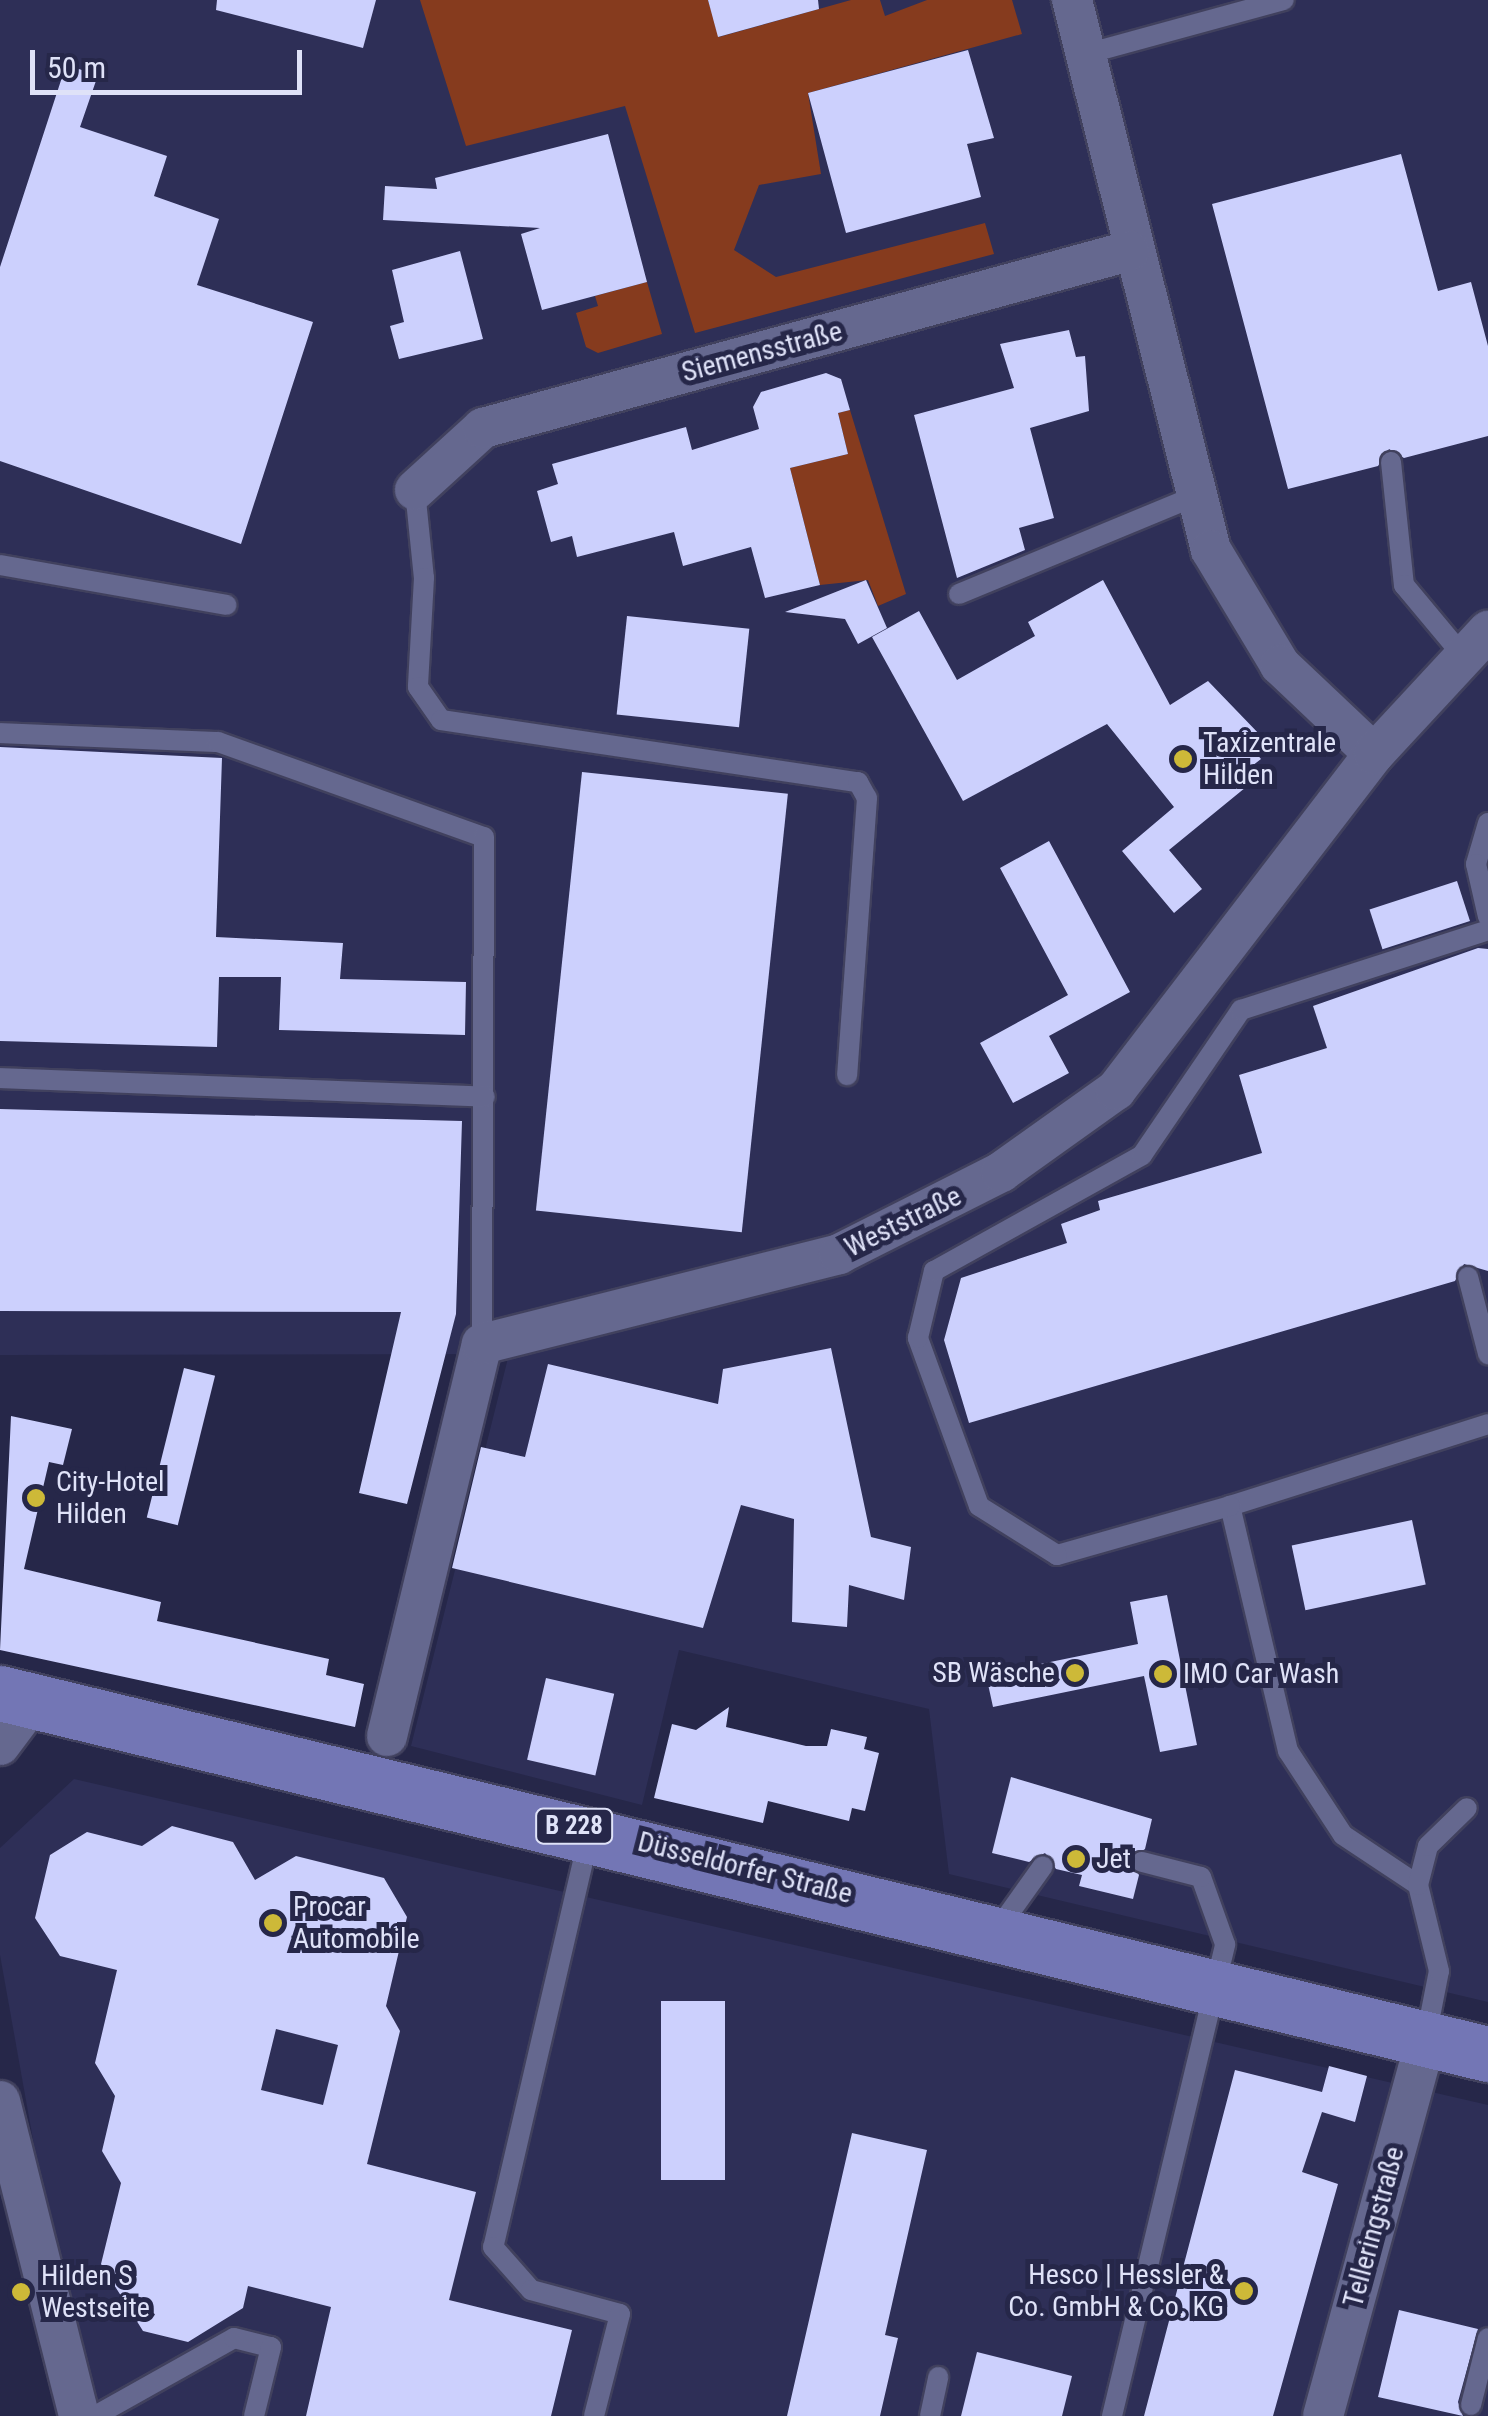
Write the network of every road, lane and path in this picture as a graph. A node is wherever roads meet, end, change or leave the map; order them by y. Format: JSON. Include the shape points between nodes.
{"nodes":[{"id":1,"x":1072,"y":0,"type":"edge"},
{"id":2,"x":1284,"y":0,"type":"edge"},
{"id":3,"x":1086,"y":54,"type":"junction"},
{"id":4,"x":1130,"y":251,"type":"junction"},
{"id":5,"x":1391,"y":462,"type":"dead end"},
{"id":6,"x":415,"y":490,"type":"joint"},
{"id":7,"x":1198,"y":495,"type":"junction"},
{"id":8,"x":0,"y":566,"type":"edge"},
{"id":9,"x":959,"y":594,"type":"dead end"},
{"id":10,"x":227,"y":605,"type":"dead end"},
{"id":11,"x":1476,"y":644,"type":"edge"},
{"id":12,"x":0,"y":733,"type":"edge"},
{"id":13,"x":1374,"y":754,"type":"junction"},
{"id":14,"x":1488,"y":823,"type":"edge"},
{"id":15,"x":1488,"y":918,"type":"edge"},
{"id":16,"x":1488,"y":930,"type":"edge"},
{"id":17,"x":846,"y":1075,"type":"dead end"},
{"id":18,"x":0,"y":1078,"type":"edge"},
{"id":19,"x":485,"y":1096,"type":"junction"},
{"id":20,"x":1468,"y":1277,"type":"dead end"},
{"id":21,"x":482,"y":1344,"type":"junction"},
{"id":22,"x":1488,"y":1354,"type":"edge"},
{"id":23,"x":1488,"y":1424,"type":"edge"},
{"id":24,"x":1230,"y":1506,"type":"junction"},
{"id":25,"x":16,"y":1697,"type":"edge"},
{"id":26,"x":387,"y":1736,"type":"dead end"},
{"id":27,"x":0,"y":1745,"type":"edge"},
{"id":28,"x":1467,"y":1808,"type":"dead end"},
{"id":29,"x":590,"y":1830,"type":"junction"},
{"id":30,"x":1142,"y":1862,"type":"dead end"},
{"id":31,"x":1044,"y":1866,"type":"dead end"},
{"id":32,"x":1418,"y":1884,"type":"junction"},
{"id":33,"x":998,"y":1930,"type":"junction"},
{"id":34,"x":1222,"y":1984,"type":"junction"},
{"id":35,"x":1426,"y":2038,"type":"junction"},
{"id":36,"x":1488,"y":2054,"type":"edge"},
{"id":37,"x":0,"y":2101,"type":"edge"},
{"id":38,"x":1488,"y":2338,"type":"edge"},
{"id":39,"x":938,"y":2377,"type":"dead end"},
{"id":40,"x":1471,"y":2405,"type":"dead end"},
{"id":41,"x":131,"y":2412,"type":"edge"},
{"id":42,"x":79,"y":2416,"type":"edge"},
{"id":43,"x":95,"y":2416,"type":"edge"},
{"id":44,"x":254,"y":2416,"type":"edge"},
{"id":45,"x":594,"y":2416,"type":"edge"},
{"id":46,"x":930,"y":2416,"type":"edge"},
{"id":47,"x":1112,"y":2416,"type":"edge"},
{"id":48,"x":1323,"y":2416,"type":"edge"}],
"edges":[{"from":1,"to":3,"type":"street"},
{"from":2,"to":3,"type":"lane"},
{"from":3,"to":4,"type":"street"},
{"from":4,"to":6,"type":"street","name":"Siemensstraße","via":[[482,428]]},
{"from":4,"to":7,"type":"street"},
{"from":5,"to":11,"type":"lane","via":[[1404,586]]},
{"from":6,"to":17,"type":"lane","via":[[424,578],[418,687],[441,720],[858,782],[867,798]]},
{"from":7,"to":9,"type":"lane"},
{"from":7,"to":13,"type":"street","via":[[1212,550],[1280,665]]},
{"from":8,"to":10,"type":"lane"},
{"from":11,"to":13,"type":"street","name":"Weststraße"},
{"from":12,"to":19,"type":"lane","via":[[218,742],[484,837]]},
{"from":13,"to":21,"type":"street","name":"Weststraße","via":[[1116,1090],[1001,1172],[838,1254]]},
{"from":14,"to":15,"type":"lane","via":[[1476,864]]},
{"from":16,"to":24,"type":"lane","via":[[1241,1010],[1142,1155],[934,1271],[918,1338],[978,1506],[1057,1555]]},
{"from":18,"to":19,"type":"lane"},
{"from":19,"to":21,"type":"lane"},
{"from":20,"to":22,"type":"lane"},
{"from":21,"to":26,"type":"street"},
{"from":23,"to":24,"type":"lane"},
{"from":24,"to":32,"type":"lane","via":[[1288,1750],[1344,1835]]},
{"from":25,"to":27,"type":"street"},
{"from":25,"to":29,"type":"main road","name":"Düsseldorfer Straße","number":"B 228"},
{"from":28,"to":32,"type":"lane","via":[[1428,1846]]},
{"from":29,"to":33,"type":"main road","name":"Düsseldorfer Straße","number":"B 228"},
{"from":29,"to":45,"type":"lane","via":[[494,2247],[531,2290],[620,2314]]},
{"from":30,"to":34,"type":"lane","via":[[1201,1878],[1225,1944]]},
{"from":31,"to":33,"type":"lane"},
{"from":32,"to":35,"type":"lane","via":[[1439,1971]]},
{"from":33,"to":34,"type":"main road","name":"Düsseldorfer Straße","number":"B 228"},
{"from":34,"to":35,"type":"main road","name":"Düsseldorfer Straße","number":"B 228"},
{"from":34,"to":47,"type":"lane"},
{"from":35,"to":36,"type":"main road","name":"Düsseldorfer Straße","number":"B 228"},
{"from":35,"to":48,"type":"street","name":"Telleringstraße"},
{"from":37,"to":42,"type":"street"},
{"from":38,"to":40,"type":"lane"},
{"from":39,"to":46,"type":"lane"},
{"from":41,"to":43,"type":"lane"},
{"from":41,"to":44,"type":"lane","via":[[234,2338],[272,2347]]}]}
